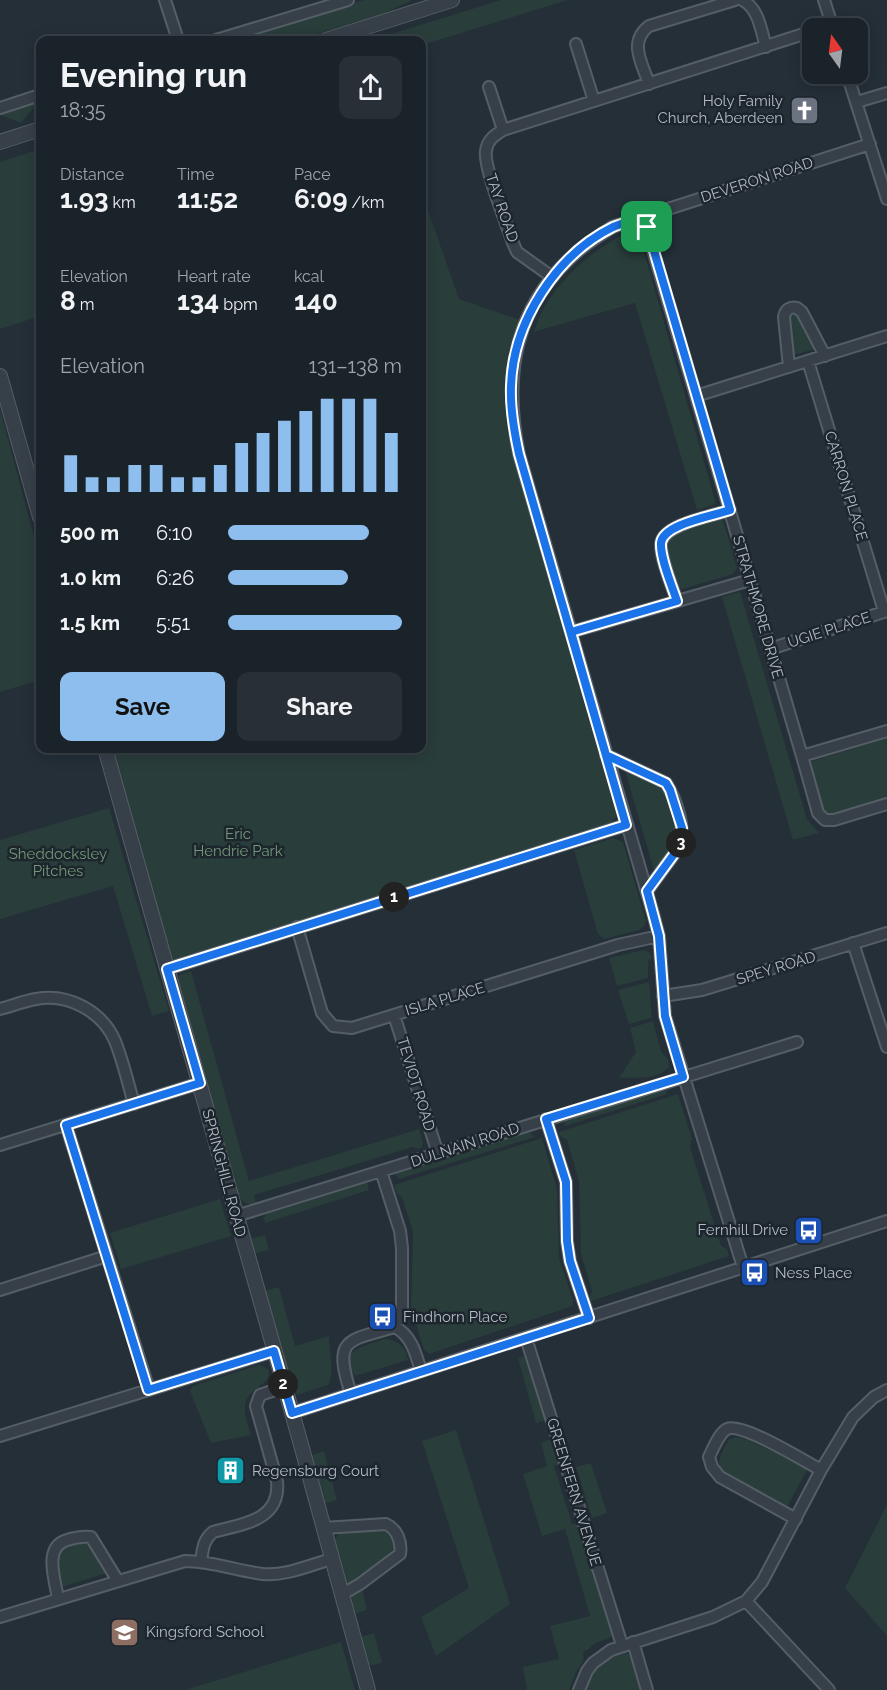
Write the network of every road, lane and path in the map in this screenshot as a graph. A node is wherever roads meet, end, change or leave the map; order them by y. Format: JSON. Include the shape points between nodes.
{"nodes":[{"id":1,"x":165,"y":0,"type":"edge"},
{"id":2,"x":348,"y":0,"type":"edge"},
{"id":3,"x":452,"y":0,"type":"edge"},
{"id":4,"x":735,"y":0,"type":"edge"},
{"id":5,"x":742,"y":0,"type":"edge"},
{"id":6,"x":824,"y":0,"type":"edge"},
{"id":7,"x":827,"y":18,"type":"edge"},
{"id":8,"x":802,"y":35,"type":"edge"},
{"id":9,"x":177,"y":36,"type":"edge"},
{"id":10,"x":229,"y":36,"type":"edge"},
{"id":11,"x":339,"y":36,"type":"edge"},
{"id":12,"x":576,"y":44,"type":"dead end"},
{"id":13,"x":766,"y":47,"type":"junction"},
{"id":14,"x":649,"y":84,"type":"junction"},
{"id":15,"x":851,"y":84,"type":"edge"},
{"id":16,"x":489,"y":87,"type":"dead end"},
{"id":17,"x":887,"y":93,"type":"edge"},
{"id":18,"x":36,"y":96,"type":"edge"},
{"id":19,"x":594,"y":101,"type":"junction"},
{"id":20,"x":857,"y":102,"type":"junction"},
{"id":21,"x":0,"y":108,"type":"edge"},
{"id":22,"x":36,"y":130,"type":"edge"},
{"id":23,"x":503,"y":130,"type":"junction"},
{"id":24,"x":0,"y":142,"type":"edge"},
{"id":25,"x":870,"y":144,"type":"junction"},
{"id":26,"x":887,"y":199,"type":"edge"},
{"id":27,"x":644,"y":216,"type":"junction"},
{"id":28,"x":552,"y":277,"type":"junction"},
{"id":29,"x":887,"y":336,"type":"edge"},
{"id":30,"x":825,"y":356,"type":"junction"},
{"id":31,"x":808,"y":361,"type":"junction"},
{"id":32,"x":789,"y":367,"type":"junction"},
{"id":33,"x":0,"y":376,"type":"edge"},
{"id":34,"x":696,"y":396,"type":"junction"},
{"id":35,"x":36,"y":503,"type":"edge"},
{"id":36,"x":730,"y":510,"type":"junction"},
{"id":37,"x":750,"y":580,"type":"junction"},
{"id":38,"x":677,"y":601,"type":"junction"},
{"id":39,"x":886,"y":611,"type":"edge"},
{"id":40,"x":571,"y":632,"type":"junction"},
{"id":41,"x":770,"y":649,"type":"junction"},
{"id":42,"x":887,"y":731,"type":"edge"},
{"id":43,"x":106,"y":753,"type":"edge"},
{"id":44,"x":606,"y":755,"type":"junction"},
{"id":45,"x":802,"y":756,"type":"junction"},
{"id":46,"x":887,"y":804,"type":"edge"},
{"id":47,"x":626,"y":825,"type":"junction"},
{"id":48,"x":647,"y":891,"type":"junction"},
{"id":49,"x":297,"y":927,"type":"junction"},
{"id":50,"x":887,"y":933,"type":"edge"},
{"id":51,"x":659,"y":936,"type":"junction"},
{"id":52,"x":854,"y":943,"type":"junction"},
{"id":53,"x":167,"y":969,"type":"junction"},
{"id":54,"x":663,"y":996,"type":"junction"},
{"id":55,"x":0,"y":1009,"type":"edge"},
{"id":56,"x":394,"y":1015,"type":"junction"},
{"id":57,"x":884,"y":1029,"type":"edge"},
{"id":58,"x":796,"y":1042,"type":"dead end"},
{"id":59,"x":887,"y":1047,"type":"edge"},
{"id":60,"x":683,"y":1077,"type":"junction"},
{"id":61,"x":200,"y":1083,"type":"junction"},
{"id":62,"x":134,"y":1104,"type":"junction"},
{"id":63,"x":546,"y":1119,"type":"junction"},
{"id":64,"x":66,"y":1125,"type":"junction"},
{"id":65,"x":0,"y":1145,"type":"edge"},
{"id":66,"x":438,"y":1154,"type":"junction"},
{"id":67,"x":381,"y":1171,"type":"junction"},
{"id":68,"x":236,"y":1216,"type":"junction"},
{"id":69,"x":887,"y":1221,"type":"edge"},
{"id":70,"x":107,"y":1256,"type":"junction"},
{"id":71,"x":743,"y":1268,"type":"junction"},
{"id":72,"x":0,"y":1290,"type":"edge"},
{"id":73,"x":589,"y":1318,"type":"junction"},
{"id":74,"x":395,"y":1327,"type":"junction"},
{"id":75,"x":526,"y":1338,"type":"junction"},
{"id":76,"x":274,"y":1351,"type":"junction"},
{"id":77,"x":421,"y":1371,"type":"junction"},
{"id":78,"x":284,"y":1387,"type":"junction"},
{"id":79,"x":148,"y":1390,"type":"junction"},
{"id":80,"x":887,"y":1390,"type":"edge"},
{"id":81,"x":351,"y":1394,"type":"junction"},
{"id":82,"x":292,"y":1413,"type":"junction"},
{"id":83,"x":0,"y":1436,"type":"edge"},
{"id":84,"x":821,"y":1470,"type":"junction"},
{"id":85,"x":796,"y":1520,"type":"junction"},
{"id":86,"x":323,"y":1528,"type":"junction"},
{"id":87,"x":332,"y":1559,"type":"junction"},
{"id":88,"x":201,"y":1560,"type":"junction"},
{"id":89,"x":118,"y":1581,"type":"junction"},
{"id":90,"x":341,"y":1595,"type":"junction"},
{"id":91,"x":58,"y":1599,"type":"junction"},
{"id":92,"x":746,"y":1601,"type":"junction"},
{"id":93,"x":0,"y":1617,"type":"edge"},
{"id":94,"x":627,"y":1644,"type":"junction"},
{"id":95,"x":368,"y":1690,"type":"edge"},
{"id":96,"x":579,"y":1690,"type":"edge"},
{"id":97,"x":647,"y":1690,"type":"edge"},
{"id":98,"x":829,"y":1690,"type":"edge"}],
"edges":[{"from":1,"to":9,"type":"street"},
{"from":2,"to":10,"type":"street"},
{"from":3,"to":11,"type":"street"},
{"from":4,"to":14,"type":"street","via":[[650,26],[641,33],[638,50]]},
{"from":5,"to":13,"type":"street","via":[[755,11]]},
{"from":6,"to":7,"type":"street"},
{"from":8,"to":13,"type":"street"},
{"from":12,"to":19,"type":"street"},
{"from":13,"to":14,"type":"street"},
{"from":14,"to":19,"type":"street"},
{"from":15,"to":20,"type":"street"},
{"from":16,"to":23,"type":"street"},
{"from":17,"to":20,"type":"street"},
{"from":18,"to":21,"type":"street"},
{"from":19,"to":23,"type":"street"},
{"from":20,"to":25,"type":"street"},
{"from":22,"to":24,"type":"street"},
{"from":23,"to":28,"type":"street","name":"TAY ROAD","via":[[488,143],[486,160],[506,222],[517,252]]},
{"from":25,"to":26,"type":"street"},
{"from":25,"to":27,"type":"street","name":"DEVERON ROAD"},
{"from":27,"to":28,"type":"street","name":"DEVERON ROAD","via":[[612,227],[579,250]]},
{"from":27,"to":34,"type":"street","name":"STRATHMORE DRIVE"},
{"from":28,"to":40,"type":"street","name":"DEVERON ROAD","via":[[533,305],[519,339],[511,386],[512,422]]},
{"from":29,"to":30,"type":"street"},
{"from":30,"to":31,"type":"street"},
{"from":30,"to":32,"type":"street","via":[[802,312],[791,308],[784,317]]},
{"from":31,"to":32,"type":"street"},
{"from":31,"to":39,"type":"street","name":"CARRON PLACE"},
{"from":32,"to":34,"type":"street"},
{"from":33,"to":35,"type":"street"},
{"from":34,"to":36,"type":"street","name":"STRATHMORE DRIVE"},
{"from":36,"to":37,"type":"street","name":"STRATHMORE DRIVE"},
{"from":36,"to":38,"type":"street","via":[[676,527],[661,541]]},
{"from":37,"to":38,"type":"street"},
{"from":37,"to":41,"type":"street","name":"STRATHMORE DRIVE"},
{"from":38,"to":40,"type":"street"},
{"from":39,"to":41,"type":"street","name":"UGIE PLACE"},
{"from":40,"to":44,"type":"street","name":"DEVERON ROAD"},
{"from":41,"to":45,"type":"street","name":"STRATHMORE DRIVE"},
{"from":42,"to":45,"type":"street"},
{"from":43,"to":53,"type":"street","name":"SPRINGHILL ROAD"},
{"from":44,"to":47,"type":"street","name":"DEVERON ROAD"},
{"from":44,"to":48,"type":"street","via":[[666,783],[682,828],[680,846]]},
{"from":45,"to":46,"type":"street","name":"STRATHMORE DRIVE","via":[[818,813],[825,820]]},
{"from":47,"to":48,"type":"street","name":"DEVERON ROAD"},
{"from":47,"to":49,"type":"street"},
{"from":48,"to":51,"type":"street","name":"DEVERON ROAD"},
{"from":49,"to":53,"type":"street"},
{"from":49,"to":56,"type":"street","name":"ISLA PLACE","via":[[322,1013],[333,1026],[352,1028]]},
{"from":50,"to":52,"type":"street","name":"SPEY ROAD"},
{"from":51,"to":54,"type":"street","name":"DEVERON ROAD"},
{"from":51,"to":56,"type":"street","name":"ISLA PLACE","via":[[618,945]]},
{"from":52,"to":54,"type":"street","name":"SPEY ROAD","via":[[702,990]]},
{"from":52,"to":57,"type":"street"},
{"from":53,"to":61,"type":"street","name":"SPRINGHILL ROAD"},
{"from":54,"to":60,"type":"street","name":"DEVERON ROAD"},
{"from":55,"to":62,"type":"street","via":[[47,997],[87,1007],[115,1041]]},
{"from":56,"to":66,"type":"street","name":"TEVIOT ROAD"},
{"from":57,"to":59,"type":"street"},
{"from":58,"to":60,"type":"street","name":"DULNAIN ROAD"},
{"from":60,"to":63,"type":"street","name":"DULNAIN ROAD"},
{"from":60,"to":71,"type":"street"},
{"from":61,"to":62,"type":"street"},
{"from":61,"to":68,"type":"street","name":"SPRINGHILL ROAD"},
{"from":62,"to":64,"type":"street"},
{"from":63,"to":66,"type":"street","name":"DULNAIN ROAD"},
{"from":63,"to":73,"type":"street","via":[[566,1182],[570,1261]]},
{"from":64,"to":65,"type":"street"},
{"from":64,"to":70,"type":"street"},
{"from":66,"to":67,"type":"street","name":"DULNAIN ROAD"},
{"from":67,"to":68,"type":"street","name":"DULNAIN ROAD"},
{"from":67,"to":74,"type":"street","via":[[402,1248],[402,1312]]},
{"from":68,"to":76,"type":"street","name":"SPRINGHILL ROAD"},
{"from":69,"to":71,"type":"street"},
{"from":70,"to":72,"type":"street"},
{"from":70,"to":79,"type":"street"},
{"from":71,"to":73,"type":"street"},
{"from":73,"to":75,"type":"street"},
{"from":74,"to":77,"type":"street","via":[[403,1331],[413,1347]]},
{"from":74,"to":81,"type":"street","via":[[351,1340],[345,1346],[342,1362]]},
{"from":75,"to":77,"type":"street"},
{"from":75,"to":94,"type":"street","name":"GREENFERN AVENUE"},
{"from":76,"to":78,"type":"street","name":"SPRINGHILL ROAD"},
{"from":76,"to":79,"type":"street"},
{"from":77,"to":81,"type":"street"},
{"from":78,"to":82,"type":"street","name":"SPRINGHILL ROAD"},
{"from":78,"to":88,"type":"street","via":[[260,1395],[255,1406],[277,1481],[279,1493],[274,1504],[257,1519],[207,1536]]},
{"from":79,"to":83,"type":"street"},
{"from":80,"to":84,"type":"street","via":[[853,1416]]},
{"from":81,"to":82,"type":"street"},
{"from":82,"to":86,"type":"street","name":"SPRINGHILL ROAD"},
{"from":84,"to":85,"type":"street"},
{"from":84,"to":85,"type":"street","via":[[747,1431],[733,1428],[723,1432],[709,1457],[720,1477]]},
{"from":85,"to":92,"type":"street","via":[[762,1582]]},
{"from":86,"to":87,"type":"street","name":"SPRINGHILL ROAD"},
{"from":86,"to":90,"type":"street","via":[[386,1524],[393,1527],[401,1548],[400,1554]]},
{"from":87,"to":88,"type":"street","via":[[265,1574]]},
{"from":87,"to":90,"type":"street","name":"SPRINGHILL ROAD"},
{"from":88,"to":89,"type":"street","via":[[185,1560]]},
{"from":89,"to":91,"type":"street"},
{"from":89,"to":91,"type":"street","via":[[91,1537],[61,1542],[52,1557]]},
{"from":90,"to":95,"type":"street","name":"SPRINGHILL ROAD"},
{"from":91,"to":93,"type":"street"},
{"from":92,"to":94,"type":"street","via":[[713,1617]]},
{"from":92,"to":98,"type":"street"},
{"from":94,"to":96,"type":"street","via":[[593,1663]]},
{"from":94,"to":97,"type":"street","name":"GREENFERN AVENUE"}]}
